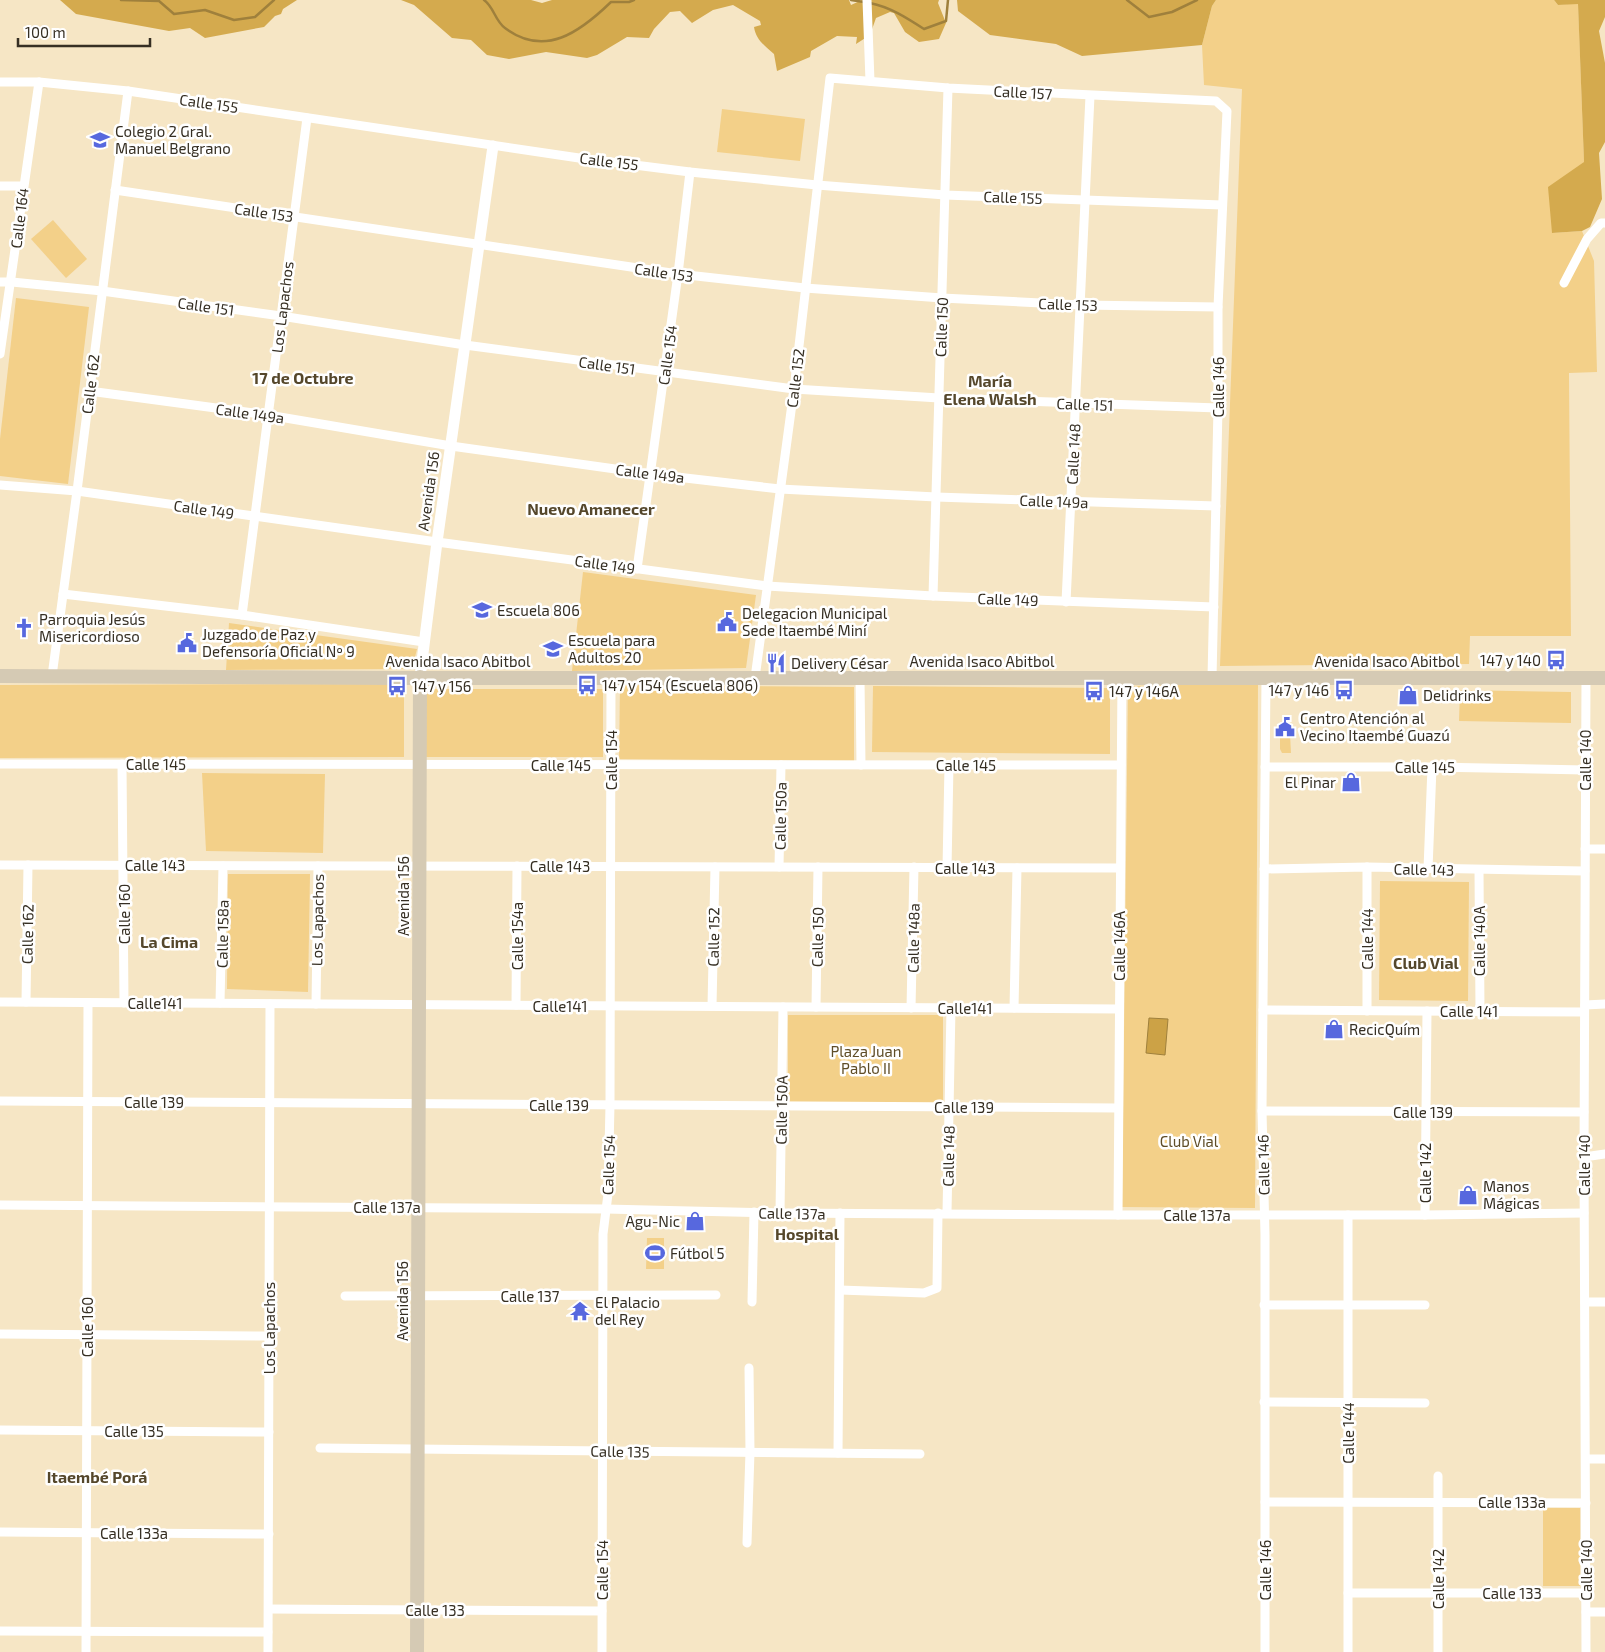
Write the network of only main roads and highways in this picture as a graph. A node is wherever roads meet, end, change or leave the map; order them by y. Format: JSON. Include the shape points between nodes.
{"nodes":[{"id":1,"x":0,"y":676,"type":"edge"},
{"id":2,"x":420,"y":677,"type":"junction"},
{"id":3,"x":1605,"y":678,"type":"edge"},
{"id":4,"x":417,"y":1652,"type":"edge"}],
"edges":[{"from":1,"to":2,"type":"main road","name":"Avenida Isaco Abitbol"},
{"from":2,"to":3,"type":"main road","name":"Avenida Isaco Abitbol"},
{"from":2,"to":4,"type":"main road","name":"Avenida 156"}]}
